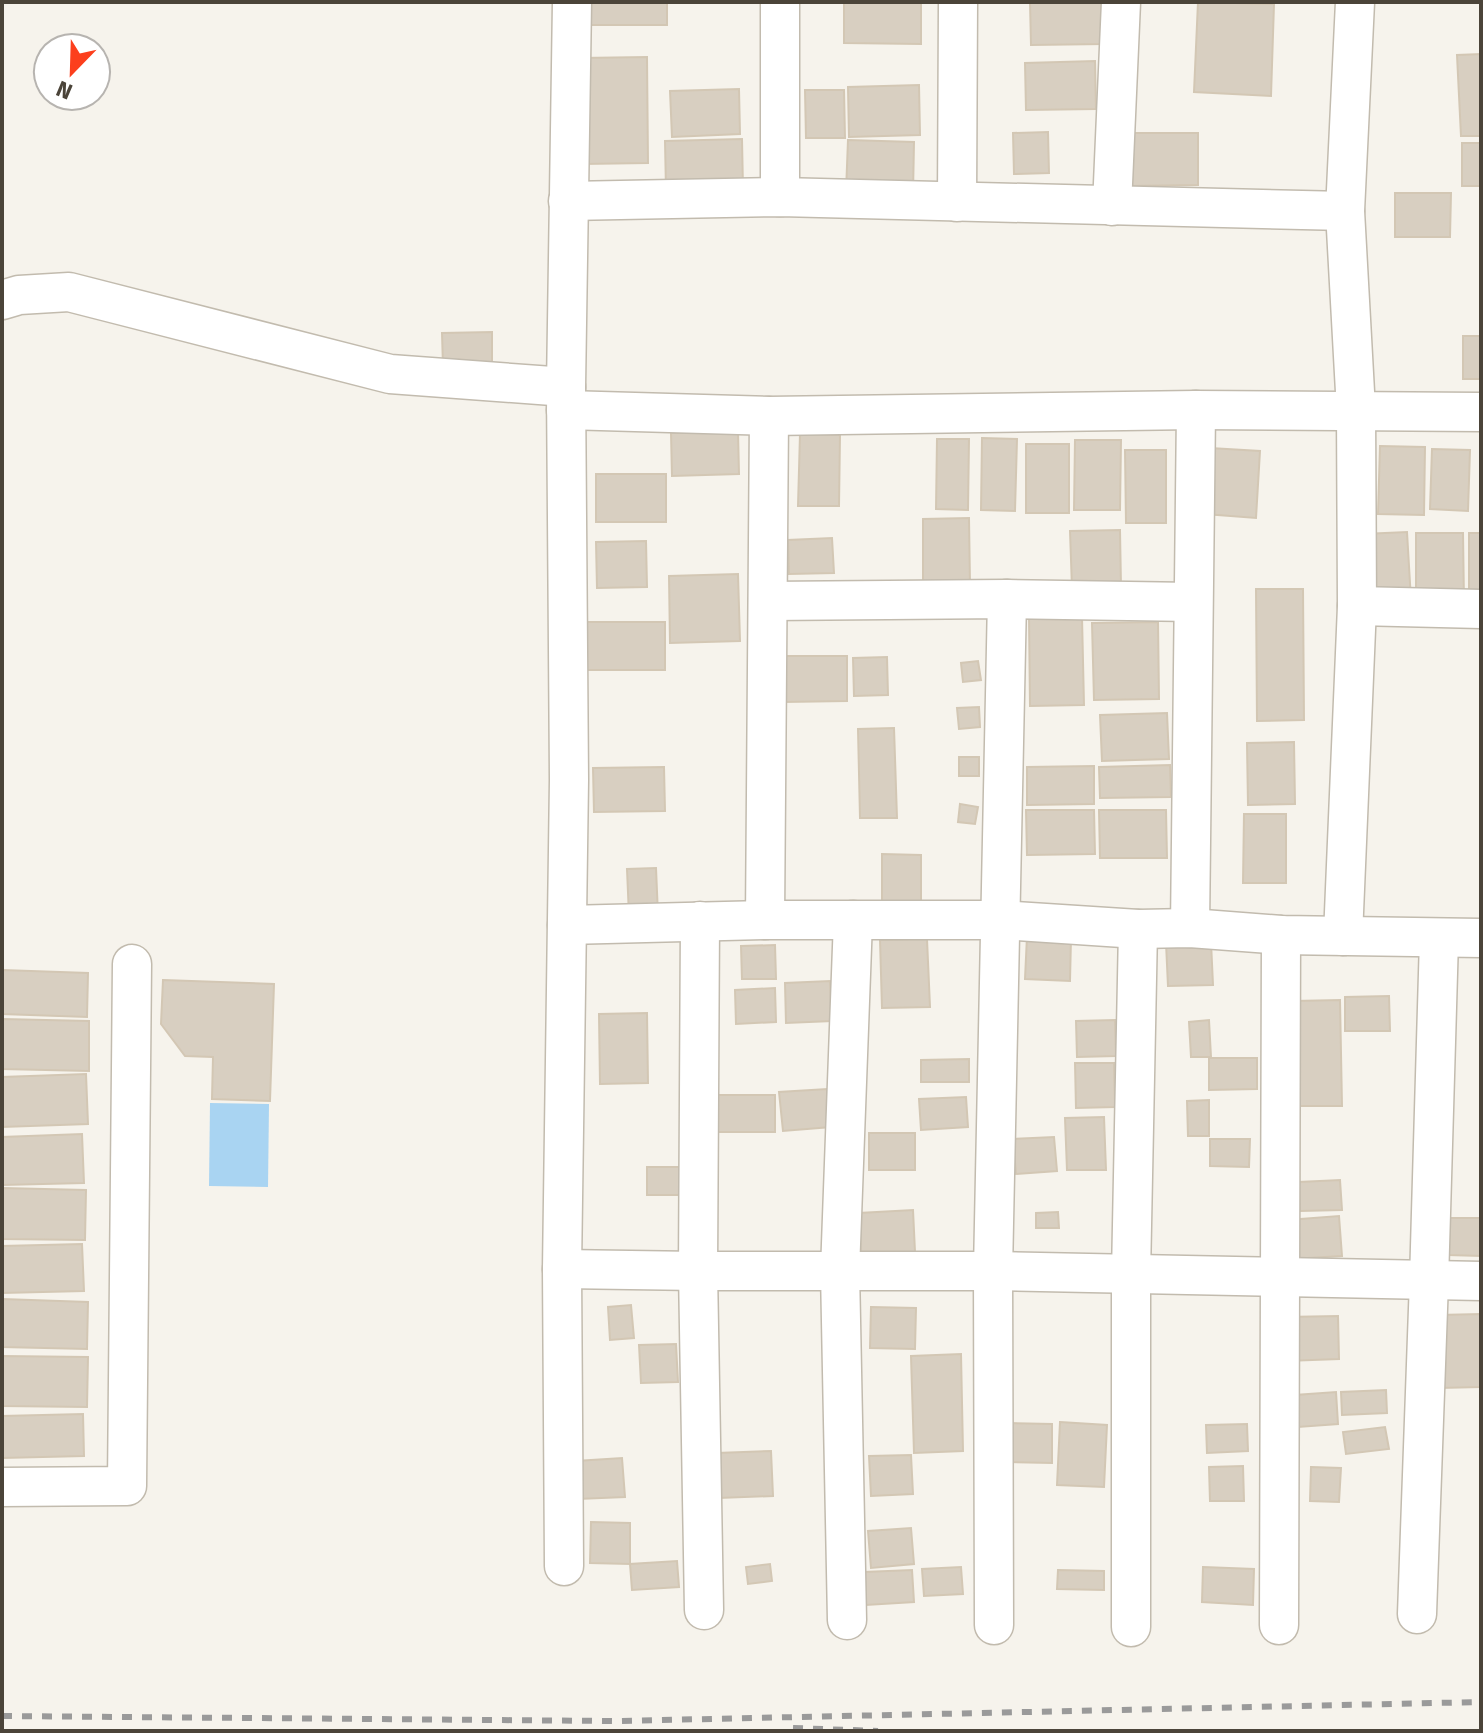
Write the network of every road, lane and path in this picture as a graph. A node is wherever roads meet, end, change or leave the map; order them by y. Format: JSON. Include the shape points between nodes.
{"nodes":[{"id":1,"x":572,"y":2,"type":"edge"},
{"id":2,"x":780,"y":2,"type":"edge"},
{"id":3,"x":958,"y":2,"type":"edge"},
{"id":4,"x":1121,"y":2,"type":"edge"},
{"id":5,"x":1355,"y":2,"type":"edge"},
{"id":6,"x":780,"y":197,"type":"junction"},
{"id":7,"x":568,"y":201,"type":"junction"},
{"id":8,"x":957,"y":202,"type":"junction"},
{"id":9,"x":1112,"y":206,"type":"junction"},
{"id":10,"x":1345,"y":211,"type":"junction"},
{"id":11,"x":2,"y":300,"type":"edge"},
{"id":12,"x":566,"y":398,"type":"junction"},
{"id":13,"x":1196,"y":410,"type":"junction"},
{"id":14,"x":1356,"y":410,"type":"junction"},
{"id":15,"x":1481,"y":412,"type":"edge"},
{"id":16,"x":769,"y":416,"type":"junction"},
{"id":17,"x":1007,"y":599,"type":"junction"},
{"id":18,"x":768,"y":601,"type":"junction"},
{"id":19,"x":1193,"y":602,"type":"junction"},
{"id":20,"x":1357,"y":606,"type":"junction"},
{"id":21,"x":1481,"y":609,"type":"edge"},
{"id":22,"x":765,"y":920,"type":"junction"},
{"id":23,"x":853,"y":920,"type":"junction"},
{"id":24,"x":1002,"y":920,"type":"junction"},
{"id":25,"x":700,"y":921,"type":"junction"},
{"id":26,"x":567,"y":925,"type":"junction"},
{"id":27,"x":1190,"y":928,"type":"junction"},
{"id":28,"x":1138,"y":929,"type":"junction"},
{"id":29,"x":1281,"y":935,"type":"junction"},
{"id":30,"x":1343,"y":936,"type":"junction"},
{"id":31,"x":1481,"y":938,"type":"edge"},
{"id":32,"x":1439,"y":939,"type":"junction"},
{"id":33,"x":132,"y":964,"type":"dead end"},
{"id":34,"x":562,"y":1269,"type":"junction"},
{"id":35,"x":698,"y":1271,"type":"junction"},
{"id":36,"x":840,"y":1271,"type":"junction"},
{"id":37,"x":993,"y":1271,"type":"junction"},
{"id":38,"x":1131,"y":1275,"type":"junction"},
{"id":39,"x":1279,"y":1278,"type":"junction"},
{"id":40,"x":1429,"y":1281,"type":"junction"},
{"id":41,"x":1481,"y":1281,"type":"edge"},
{"id":42,"x":2,"y":1487,"type":"edge"},
{"id":43,"x":564,"y":1566,"type":"dead end"},
{"id":44,"x":704,"y":1610,"type":"dead end"},
{"id":45,"x":1417,"y":1614,"type":"dead end"},
{"id":46,"x":847,"y":1620,"type":"dead end"},
{"id":47,"x":994,"y":1625,"type":"dead end"},
{"id":48,"x":1279,"y":1625,"type":"dead end"},
{"id":49,"x":1131,"y":1627,"type":"dead end"}],
"edges":[{"from":1,"to":7,"type":"street"},
{"from":2,"to":6,"type":"street"},
{"from":3,"to":8,"type":"street"},
{"from":4,"to":9,"type":"street"},
{"from":5,"to":10,"type":"street"},
{"from":6,"to":7,"type":"street"},
{"from":6,"to":8,"type":"street"},
{"from":7,"to":12,"type":"street"},
{"from":8,"to":9,"type":"street"},
{"from":9,"to":10,"type":"street"},
{"from":10,"to":14,"type":"street"},
{"from":11,"to":12,"type":"street","via":[[69,292],[390,374]]},
{"from":12,"to":16,"type":"street"},
{"from":12,"to":26,"type":"street"},
{"from":13,"to":14,"type":"street"},
{"from":13,"to":16,"type":"street"},
{"from":13,"to":19,"type":"street"},
{"from":14,"to":15,"type":"street"},
{"from":14,"to":20,"type":"street"},
{"from":16,"to":18,"type":"street"},
{"from":17,"to":18,"type":"street"},
{"from":17,"to":19,"type":"street"},
{"from":17,"to":24,"type":"street"},
{"from":18,"to":22,"type":"street"},
{"from":19,"to":27,"type":"street"},
{"from":20,"to":21,"type":"street"},
{"from":20,"to":30,"type":"street"},
{"from":22,"to":23,"type":"street"},
{"from":22,"to":25,"type":"street"},
{"from":23,"to":24,"type":"street"},
{"from":23,"to":36,"type":"street"},
{"from":24,"to":28,"type":"street"},
{"from":24,"to":37,"type":"street"},
{"from":25,"to":26,"type":"street"},
{"from":25,"to":35,"type":"street"},
{"from":26,"to":34,"type":"street"},
{"from":27,"to":28,"type":"street"},
{"from":27,"to":29,"type":"street"},
{"from":28,"to":38,"type":"street"},
{"from":29,"to":30,"type":"street"},
{"from":29,"to":39,"type":"street"},
{"from":30,"to":32,"type":"street"},
{"from":31,"to":32,"type":"street"},
{"from":32,"to":40,"type":"street"},
{"from":33,"to":42,"type":"street","via":[[127,1486]]},
{"from":34,"to":35,"type":"street"},
{"from":34,"to":43,"type":"street"},
{"from":35,"to":36,"type":"street"},
{"from":35,"to":44,"type":"street"},
{"from":36,"to":37,"type":"street"},
{"from":36,"to":46,"type":"street"},
{"from":37,"to":38,"type":"street"},
{"from":37,"to":47,"type":"street"},
{"from":38,"to":39,"type":"street"},
{"from":38,"to":49,"type":"street"},
{"from":39,"to":40,"type":"street"},
{"from":39,"to":48,"type":"street"},
{"from":40,"to":41,"type":"street"},
{"from":40,"to":45,"type":"street"}]}
